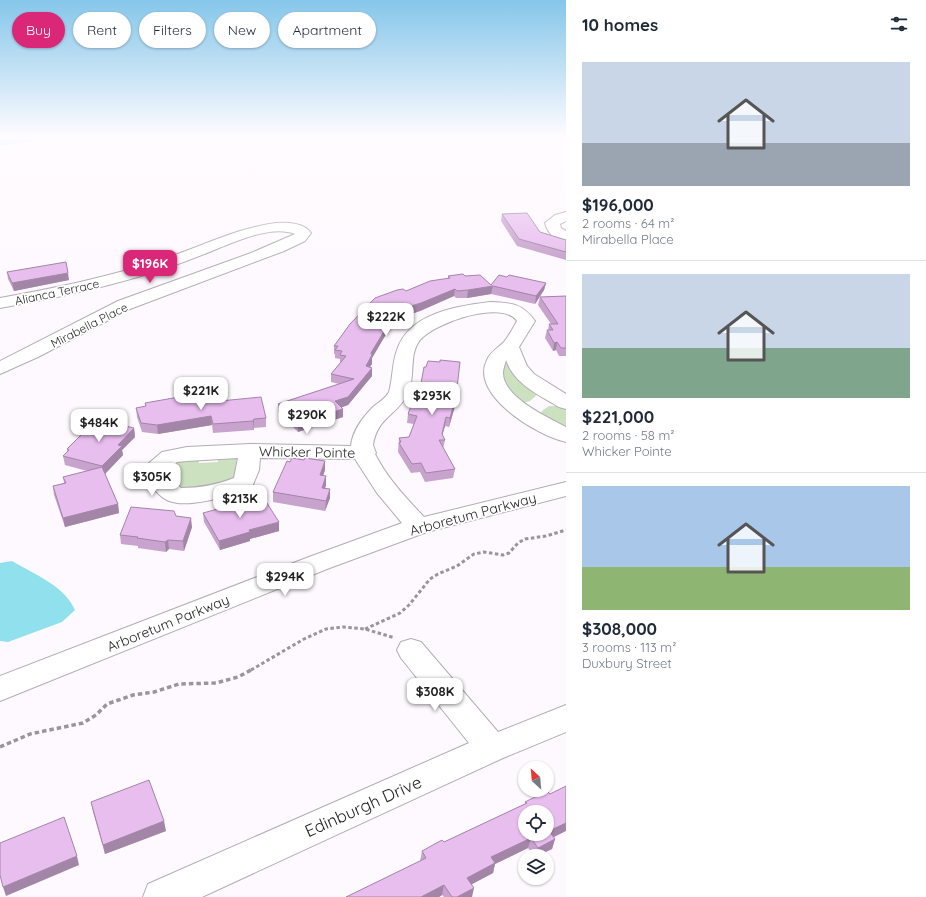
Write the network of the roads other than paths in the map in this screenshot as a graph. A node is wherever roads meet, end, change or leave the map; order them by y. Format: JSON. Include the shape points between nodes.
{"nodes":[{"id":1,"x":566,"y":216,"type":"edge"},
{"id":2,"x":297,"y":229,"type":"joint"},
{"id":3,"x":566,"y":238,"type":"edge"},
{"id":4,"x":0,"y":303,"type":"edge"},
{"id":5,"x":510,"y":347,"type":"junction"},
{"id":6,"x":0,"y":368,"type":"edge"},
{"id":7,"x":563,"y":396,"type":"edge"},
{"id":8,"x":527,"y":414,"type":"junction"},
{"id":9,"x":566,"y":436,"type":"edge"},
{"id":10,"x":250,"y":452,"type":"dead end"},
{"id":11,"x":365,"y":453,"type":"junction"},
{"id":12,"x":566,"y":489,"type":"edge"},
{"id":13,"x":419,"y":526,"type":"junction"},
{"id":14,"x":411,"y":650,"type":"road end"},
{"id":15,"x":0,"y":689,"type":"edge"},
{"id":16,"x":566,"y":718,"type":"edge"},
{"id":17,"x":492,"y":748,"type":"junction"},
{"id":18,"x":161,"y":897,"type":"edge"}],
"edges":[{"from":1,"to":3,"type":"street","via":[[552,223],[554,230]]},
{"from":2,"to":4,"type":"street","name":"Alianca Terrace","via":[[286,226],[256,231],[125,277]]},
{"from":2,"to":6,"type":"street","name":"Mirabella Place","via":[[304,233],[300,238],[284,246],[124,306]]},
{"from":5,"to":7,"type":"street","via":[[518,368],[539,387]]},
{"from":5,"to":8,"type":"street","via":[[496,359],[492,378],[504,397]]},
{"from":5,"to":11,"type":"street","via":[[526,321],[517,311],[504,308],[482,308],[448,316],[421,330],[408,344],[401,386],[395,399],[379,413],[368,428],[362,445]]},
{"from":7,"to":8,"type":"street"},
{"from":8,"to":9,"type":"street"},
{"from":10,"to":11,"type":"street","name":"Whicker Pointe"},
{"from":11,"to":13,"type":"street","via":[[377,478]]},
{"from":12,"to":13,"type":"street","name":"Arboretum Parkway"},
{"from":13,"to":15,"type":"street","name":"Arboretum Parkway","via":[[318,563]]},
{"from":14,"to":17,"type":"street"},
{"from":16,"to":17,"type":"street","name":"Edinburgh Drive"},
{"from":17,"to":18,"type":"street","name":"Edinburgh Drive"}]}
